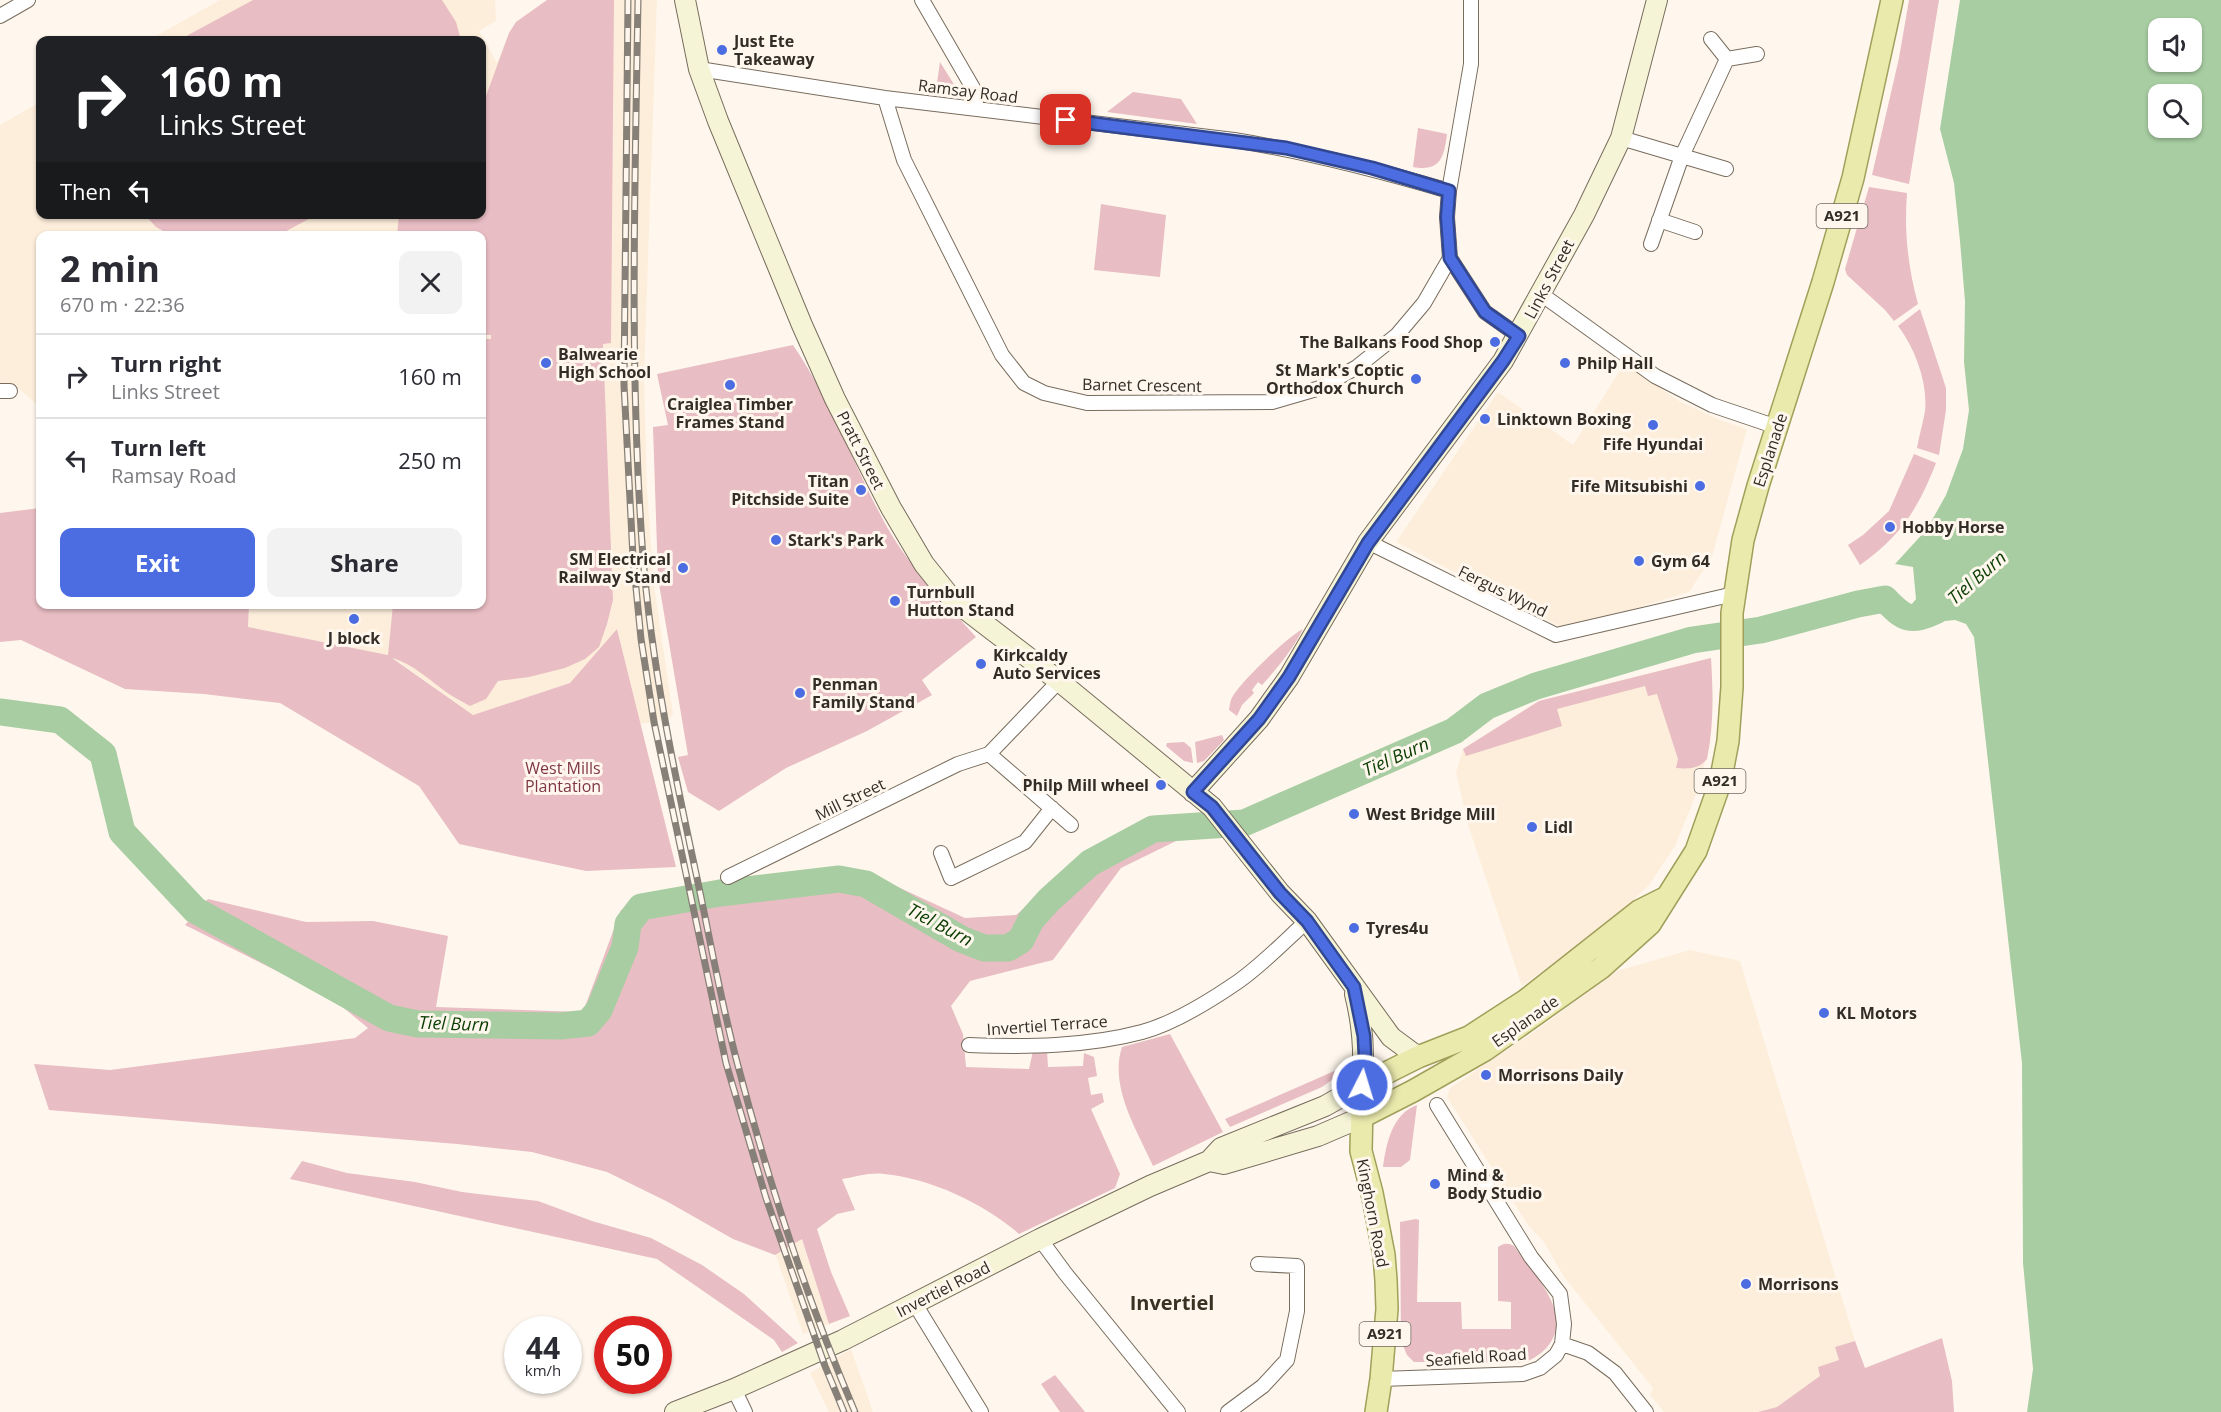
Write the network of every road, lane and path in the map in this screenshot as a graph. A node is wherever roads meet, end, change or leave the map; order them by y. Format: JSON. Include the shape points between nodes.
{"nodes":[{"id":1,"x":28,"y":0,"type":"edge"},
{"id":2,"x":685,"y":0,"type":"edge"},
{"id":3,"x":922,"y":0,"type":"edge"},
{"id":4,"x":1471,"y":0,"type":"edge"},
{"id":5,"x":1657,"y":0,"type":"edge"},
{"id":6,"x":1892,"y":0,"type":"edge"},
{"id":7,"x":0,"y":16,"type":"edge"},
{"id":8,"x":1711,"y":39,"type":"dead end"},
{"id":9,"x":1757,"y":54,"type":"dead end"},
{"id":10,"x":1727,"y":60,"type":"junction"},
{"id":11,"x":699,"y":69,"type":"junction"},
{"id":12,"x":885,"y":98,"type":"junction"},
{"id":13,"x":978,"y":110,"type":"junction"},
{"id":14,"x":1621,"y":138,"type":"junction"},
{"id":15,"x":1682,"y":156,"type":"junction"},
{"id":16,"x":1726,"y":169,"type":"dead end"},
{"id":17,"x":1449,"y":191,"type":"junction"},
{"id":18,"x":1659,"y":220,"type":"junction"},
{"id":19,"x":1695,"y":232,"type":"dead end"},
{"id":20,"x":1651,"y":244,"type":"dead end"},
{"id":21,"x":1450,"y":258,"type":"junction"},
{"id":22,"x":1541,"y":294,"type":"junction"},
{"id":23,"x":1519,"y":336,"type":"junction"},
{"id":24,"x":1777,"y":428,"type":"junction"},
{"id":25,"x":1368,"y":543,"type":"junction"},
{"id":26,"x":1733,"y":604,"type":"junction"},
{"id":27,"x":1059,"y":681,"type":"junction"},
{"id":28,"x":989,"y":754,"type":"junction"},
{"id":29,"x":1193,"y":792,"type":"junction"},
{"id":30,"x":1052,"y":808,"type":"junction"},
{"id":31,"x":1071,"y":825,"type":"dead end"},
{"id":32,"x":940,"y":854,"type":"dead end"},
{"id":33,"x":728,"y":877,"type":"dead end"},
{"id":34,"x":1666,"y":897,"type":"junction"},
{"id":35,"x":1307,"y":921,"type":"junction"},
{"id":36,"x":1354,"y":987,"type":"junction"},
{"id":37,"x":969,"y":1045,"type":"dead end"},
{"id":38,"x":1419,"y":1057,"type":"junction"},
{"id":39,"x":1362,"y":1085,"type":"junction"},
{"id":40,"x":1413,"y":1091,"type":"junction"},
{"id":41,"x":1437,"y":1105,"type":"dead end"},
{"id":42,"x":1325,"y":1106,"type":"junction"},
{"id":43,"x":1362,"y":1117,"type":"junction"},
{"id":44,"x":1209,"y":1161,"type":"junction"},
{"id":45,"x":1040,"y":1239,"type":"junction"},
{"id":46,"x":1258,"y":1264,"type":"dead end"},
{"id":47,"x":915,"y":1304,"type":"junction"},
{"id":48,"x":1562,"y":1344,"type":"junction"},
{"id":49,"x":1382,"y":1379,"type":"junction"},
{"id":50,"x":734,"y":1389,"type":"junction"},
{"id":51,"x":1643,"y":1411,"type":"edge"},
{"id":52,"x":675,"y":1412,"type":"edge"},
{"id":53,"x":745,"y":1412,"type":"edge"},
{"id":54,"x":981,"y":1412,"type":"edge"},
{"id":55,"x":1178,"y":1412,"type":"edge"},
{"id":56,"x":1228,"y":1412,"type":"edge"},
{"id":57,"x":1376,"y":1412,"type":"edge"}],
"edges":[{"from":1,"to":7,"type":"street"},
{"from":2,"to":11,"type":"main road","name":"Pratt Street"},
{"from":3,"to":13,"type":"street","via":[[972,88]]},
{"from":4,"to":17,"type":"street","via":[[1471,64]]},
{"from":5,"to":14,"type":"main road","name":"Links Street"},
{"from":6,"to":24,"type":"main road","name":"Esplanade","number":"A921","via":[[1853,178]]},
{"from":8,"to":10,"type":"street"},
{"from":9,"to":10,"type":"street"},
{"from":10,"to":15,"type":"street"},
{"from":11,"to":12,"type":"street","name":"Ramsay Road"},
{"from":11,"to":27,"type":"main road","name":"Pratt Street","via":[[802,325],[891,508],[924,564],[952,599]]},
{"from":12,"to":13,"type":"street","name":"Ramsay Road"},
{"from":12,"to":21,"type":"street","name":"Barnet Crescent","via":[[904,160],[1002,355],[1024,383],[1044,393],[1087,403],[1272,402],[1320,388],[1357,367],[1397,335],[1424,303]]},
{"from":13,"to":17,"type":"street","name":"Ramsay Road","via":[[1286,148]]},
{"from":14,"to":15,"type":"street"},
{"from":14,"to":22,"type":"main road","name":"Links Street"},
{"from":15,"to":16,"type":"street"},
{"from":15,"to":18,"type":"street"},
{"from":17,"to":21,"type":"street"},
{"from":18,"to":19,"type":"street"},
{"from":18,"to":20,"type":"street"},
{"from":21,"to":23,"type":"street","via":[[1485,312]]},
{"from":22,"to":23,"type":"main road","name":"Links Street"},
{"from":22,"to":24,"type":"street","via":[[1656,376],[1712,405]]},
{"from":23,"to":25,"type":"main road","name":"Links Street"},
{"from":24,"to":26,"type":"main road","name":"Esplanade","number":"A921","via":[[1743,540]]},
{"from":25,"to":26,"type":"street","name":"Fergus Wynd","via":[[1556,635],[1671,610]]},
{"from":25,"to":29,"type":"main road","name":"Links Street","via":[[1289,677],[1259,719]]},
{"from":26,"to":34,"type":"main road","name":"Esplanade","number":"A921","via":[[1732,687],[1720,783],[1696,851]]},
{"from":27,"to":28,"type":"street","name":"Mill Street"},
{"from":27,"to":29,"type":"main road","name":"Pratt Street"},
{"from":28,"to":30,"type":"street"},
{"from":28,"to":33,"type":"street","name":"Mill Street","via":[[958,764]]},
{"from":29,"to":35,"type":"main road","name":"Pratt Street","via":[[1212,807]]},
{"from":30,"to":31,"type":"street"},
{"from":30,"to":32,"type":"street","via":[[1025,842],[951,878]]},
{"from":34,"to":38,"type":"main road","name":"Esplanade","number":"A921","via":[[1640,911],[1541,988],[1469,1037]]},
{"from":34,"to":40,"type":"main road","name":"Esplanade","number":"A921","via":[[1650,924],[1601,968],[1485,1050]]},
{"from":35,"to":36,"type":"main road","name":"Pratt Street"},
{"from":35,"to":37,"type":"street","name":"Invertiel Terrace","via":[[1240,980],[1192,1010],[1143,1032],[1055,1045]]},
{"from":36,"to":38,"type":"main road","name":"Pratt Street","via":[[1391,1037]]},
{"from":36,"to":39,"type":"main road","via":[[1364,1036]]},
{"from":38,"to":39,"type":"main road","name":"Esplanade","number":"A921"},
{"from":39,"to":40,"type":"main road","via":[[1372,1092]]},
{"from":39,"to":42,"type":"main road","name":"Invertiel Road"},
{"from":39,"to":43,"type":"main road","name":"Kinghorn Road","number":"A921"},
{"from":40,"to":43,"type":"main road","name":"Esplanade","number":"A921"},
{"from":41,"to":48,"type":"street","via":[[1531,1257],[1560,1294]]},
{"from":42,"to":43,"type":"main road"},
{"from":42,"to":44,"type":"main road","name":"Invertiel Road","via":[[1221,1148]]},
{"from":43,"to":44,"type":"main road","name":"Invertiel Road","via":[[1318,1136],[1224,1164]]},
{"from":43,"to":49,"type":"main road","name":"Kinghorn Road","number":"A921","via":[[1361,1151],[1386,1280]]},
{"from":44,"to":45,"type":"main road","name":"Invertiel Road"},
{"from":45,"to":47,"type":"main road","name":"Invertiel Road"},
{"from":45,"to":55,"type":"street"},
{"from":46,"to":56,"type":"street","via":[[1297,1266],[1297,1311],[1287,1360],[1263,1386]]},
{"from":47,"to":50,"type":"main road","name":"Invertiel Road"},
{"from":47,"to":54,"type":"street"},
{"from":48,"to":49,"type":"street","name":"Seafield Road","via":[[1556,1355],[1540,1368],[1523,1374]]},
{"from":48,"to":51,"type":"street","via":[[1588,1353],[1615,1373]]},
{"from":49,"to":57,"type":"main road","name":"Kinghorn Road","number":"A921"},
{"from":50,"to":52,"type":"main road","name":"Invertiel Road"},
{"from":50,"to":53,"type":"street"}]}
